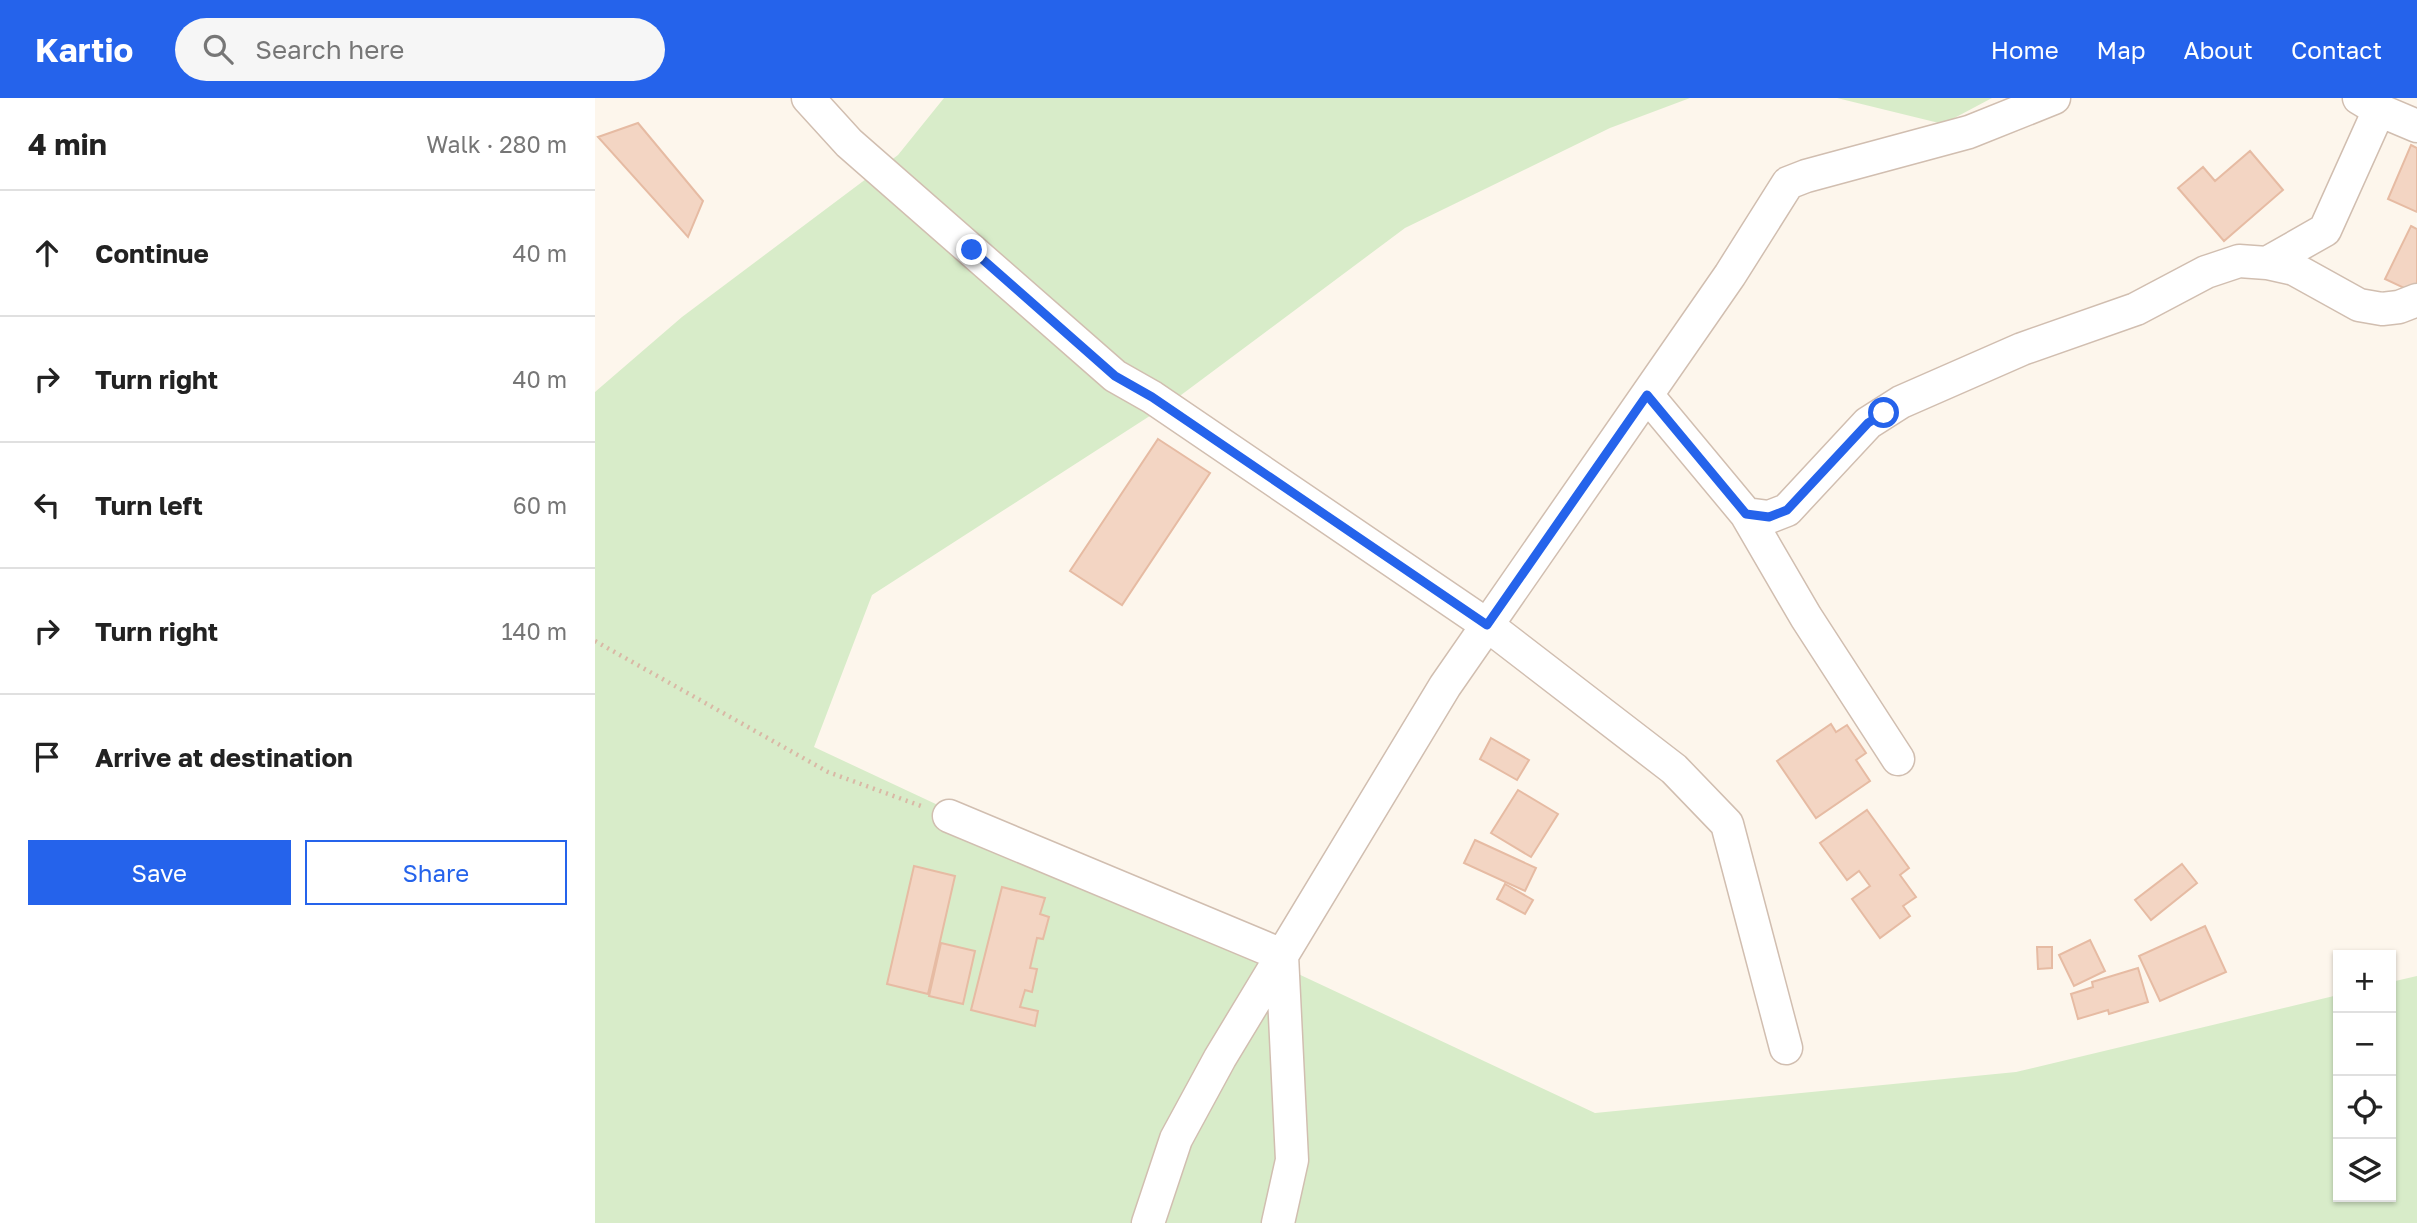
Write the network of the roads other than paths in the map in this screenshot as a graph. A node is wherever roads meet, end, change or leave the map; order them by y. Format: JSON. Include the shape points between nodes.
{"nodes":[{"id":1,"x":808,"y":98,"type":"edge"},
{"id":2,"x":2054,"y":98,"type":"edge"},
{"id":3,"x":2369,"y":104,"type":"edge"},
{"id":4,"x":2417,"y":126,"type":"edge"},
{"id":5,"x":2267,"y":263,"type":"junction"},
{"id":6,"x":2417,"y":300,"type":"edge"},
{"id":7,"x":1647,"y":395,"type":"junction"},
{"id":8,"x":1746,"y":514,"type":"junction"},
{"id":9,"x":1487,"y":625,"type":"junction"},
{"id":10,"x":1898,"y":759,"type":"dead end"},
{"id":11,"x":950,"y":816,"type":"road end"},
{"id":12,"x":1282,"y":955,"type":"junction"},
{"id":13,"x":1786,"y":1048,"type":"dead end"},
{"id":14,"x":1148,"y":1223,"type":"edge"},
{"id":15,"x":1277,"y":1223,"type":"edge"}],
"edges":[{"from":1,"to":9,"type":"street","via":[[849,143],[1115,376]]},
{"from":2,"to":7,"type":"street","via":[[1969,132],[1788,183]]},
{"from":3,"to":4,"type":"street"},
{"from":3,"to":5,"type":"street","via":[[2325,230]]},
{"from":5,"to":6,"type":"street","via":[[2294,269],[2359,305],[2390,308]]},
{"from":5,"to":8,"type":"street","via":[[2239,261],[2206,272],[2136,309],[2022,349],[1901,402],[1868,423],[1787,510],[1769,517]]},
{"from":7,"to":8,"type":"street"},
{"from":7,"to":9,"type":"street"},
{"from":8,"to":10,"type":"street"},
{"from":9,"to":12,"type":"street"},
{"from":9,"to":13,"type":"street","via":[[1674,769],[1727,824]]},
{"from":11,"to":12,"type":"street"},
{"from":12,"to":14,"type":"street","via":[[1176,1139]]},
{"from":12,"to":15,"type":"street","via":[[1292,1160]]}]}
